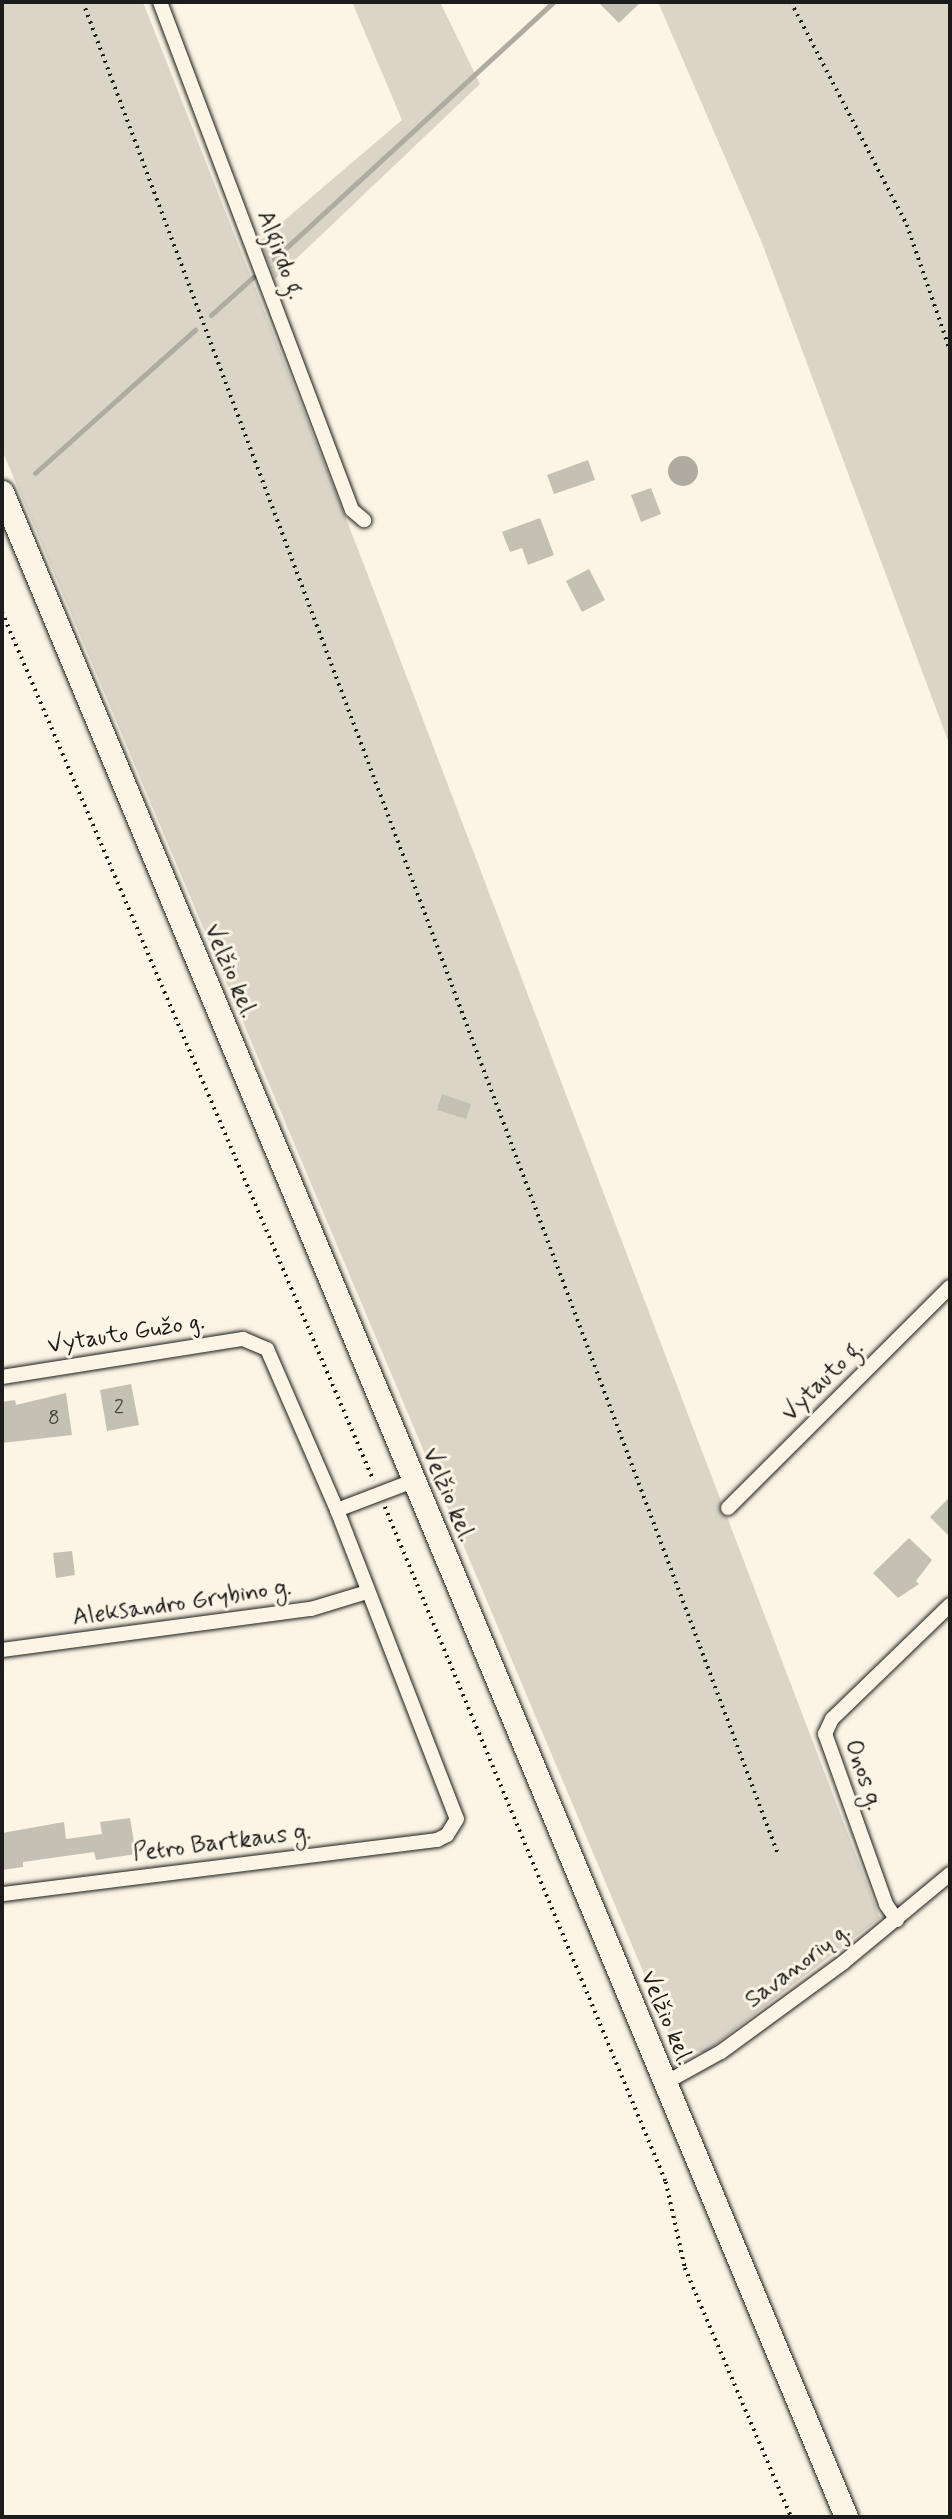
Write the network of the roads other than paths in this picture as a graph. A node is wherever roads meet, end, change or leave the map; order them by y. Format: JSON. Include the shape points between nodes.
{"nodes":[{"id":1,"x":160,"y":2,"type":"edge"},
{"id":2,"x":2,"y":492,"type":"edge"},
{"id":3,"x":364,"y":520,"type":"dead end"},
{"id":4,"x":950,"y":1287,"type":"edge"},
{"id":5,"x":2,"y":1377,"type":"edge"},
{"id":6,"x":413,"y":1481,"type":"junction"},
{"id":7,"x":728,"y":1507,"type":"dead end"},
{"id":8,"x":337,"y":1510,"type":"junction"},
{"id":9,"x":367,"y":1592,"type":"junction"},
{"id":10,"x":950,"y":1605,"type":"edge"},
{"id":11,"x":2,"y":1650,"type":"edge"},
{"id":12,"x":950,"y":1874,"type":"edge"},
{"id":13,"x":2,"y":1894,"type":"edge"},
{"id":14,"x":897,"y":1920,"type":"junction"},
{"id":15,"x":665,"y":2083,"type":"junction"},
{"id":16,"x":846,"y":2517,"type":"edge"}],
"edges":[{"from":1,"to":3,"type":"street","name":"Algirdo g.","via":[[352,510]]},
{"from":2,"to":6,"type":"main road","name":"Velžio kel."},
{"from":4,"to":7,"type":"street","name":"Vytauto g."},
{"from":5,"to":8,"type":"street","name":"Vytauto Gužo g.","via":[[243,1339],[257,1341],[273,1358]]},
{"from":6,"to":8,"type":"street"},
{"from":6,"to":15,"type":"main road","name":"Velžio kel."},
{"from":8,"to":9,"type":"street"},
{"from":9,"to":11,"type":"street","name":"Aleksandro Grybino g.","via":[[311,1609]]},
{"from":9,"to":13,"type":"street","name":"Petro Bartkaus g.","via":[[457,1811],[447,1835],[438,1840]]},
{"from":10,"to":14,"type":"street","name":"Onos g.","via":[[832,1719],[825,1734],[827,1751],[886,1904]]},
{"from":12,"to":14,"type":"street","name":"Savanorių g."},
{"from":14,"to":15,"type":"street","name":"Savanorių g.","via":[[721,2052]]},
{"from":15,"to":16,"type":"main road","name":"Velžio kel."}]}
